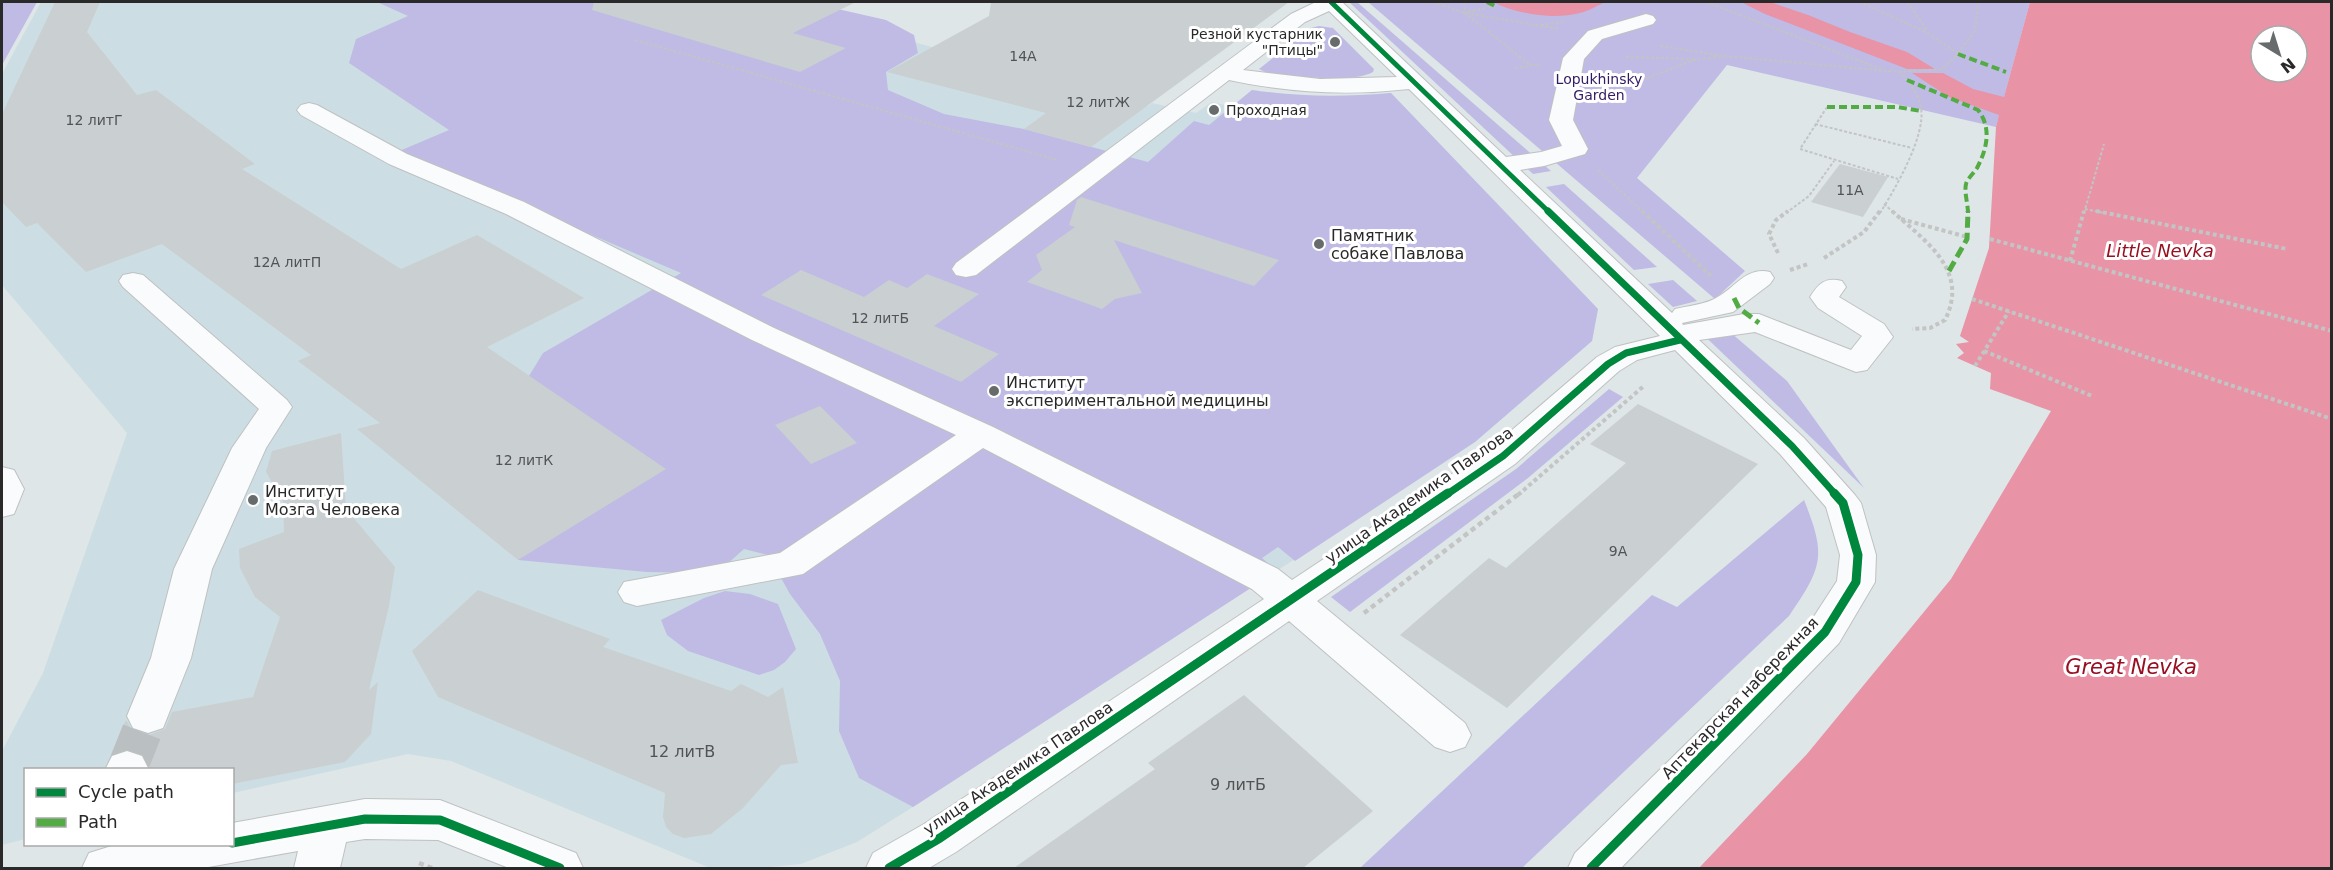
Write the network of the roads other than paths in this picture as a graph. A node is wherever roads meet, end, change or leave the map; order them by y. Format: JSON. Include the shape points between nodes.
{"nodes":[{"id":1,"x":1330,"y":2,"type":"edge"},
{"id":2,"x":1646,"y":20,"type":"dead end"},
{"id":3,"x":1225,"y":73,"type":"junction"},
{"id":4,"x":1416,"y":82,"type":"junction"},
{"id":5,"x":309,"y":110,"type":"dead end"},
{"id":6,"x":1502,"y":165,"type":"junction"},
{"id":7,"x":966,"y":269,"type":"dead end"},
{"id":8,"x":1760,"y":278,"type":"road end"},
{"id":9,"x":133,"y":281,"type":"dead end"},
{"id":10,"x":1828,"y":292,"type":"road end"},
{"id":11,"x":1672,"y":332,"type":"junction"},
{"id":12,"x":981,"y":434,"type":"junction"},
{"id":13,"x":637,"y":592,"type":"dead end"},
{"id":14,"x":1291,"y":600,"type":"junction"},
{"id":15,"x":148,"y":716,"type":"tunnel mouth"},
{"id":16,"x":1450,"y":735,"type":"dead end"},
{"id":17,"x":327,"y":824,"type":"junction"},
{"id":18,"x":234,"y":843,"type":"edge"},
{"id":19,"x":93,"y":846,"type":"edge"},
{"id":20,"x":215,"y":846,"type":"edge"},
{"id":21,"x":127,"y":866,"type":"edge"},
{"id":22,"x":84,"y":868,"type":"edge"},
{"id":23,"x":317,"y":868,"type":"edge"},
{"id":24,"x":560,"y":868,"type":"edge"},
{"id":25,"x":889,"y":868,"type":"edge"},
{"id":26,"x":1591,"y":868,"type":"edge"}],
"edges":[{"from":1,"to":3,"type":"street","via":[[1298,18]]},
{"from":1,"to":4,"type":"street"},
{"from":2,"to":6,"type":"street","via":[[1595,35],[1574,58],[1561,120],[1576,149],[1544,159]]},
{"from":3,"to":4,"type":"street","via":[[1301,87]]},
{"from":3,"to":7,"type":"street"},
{"from":4,"to":6,"type":"street"},
{"from":5,"to":12,"type":"street","via":[[398,159],[515,208],[763,334]]},
{"from":6,"to":11,"type":"street"},
{"from":8,"to":11,"type":"street","via":[[1734,298]]},
{"from":9,"to":15,"type":"street","via":[[276,407],[249,448],[193,570],[171,658]]},
{"from":10,"to":11,"type":"street","via":[[1838,310],[1878,337],[1856,363],[1759,323]]},
{"from":11,"to":14,"type":"street","name":"улица Академика Павлова","via":[[1608,364],[1503,456]]},
{"from":11,"to":26,"type":"street","name":"Аптекарская набережная","via":[[1792,446],[1843,503],[1858,555],[1857,582],[1825,632]]},
{"from":12,"to":13,"type":"street","via":[[790,565]]},
{"from":12,"to":14,"type":"street","via":[[1265,579]]},
{"from":14,"to":16,"type":"street"},
{"from":14,"to":25,"type":"street","name":"улица Академика Павлова","via":[[940,838]]},
{"from":17,"to":18,"type":"street"},
{"from":17,"to":23,"type":"street"},
{"from":17,"to":24,"type":"street","via":[[365,819],[440,820]]},
{"from":19,"to":22,"type":"street"},
{"from":20,"to":21,"type":"street"}]}
